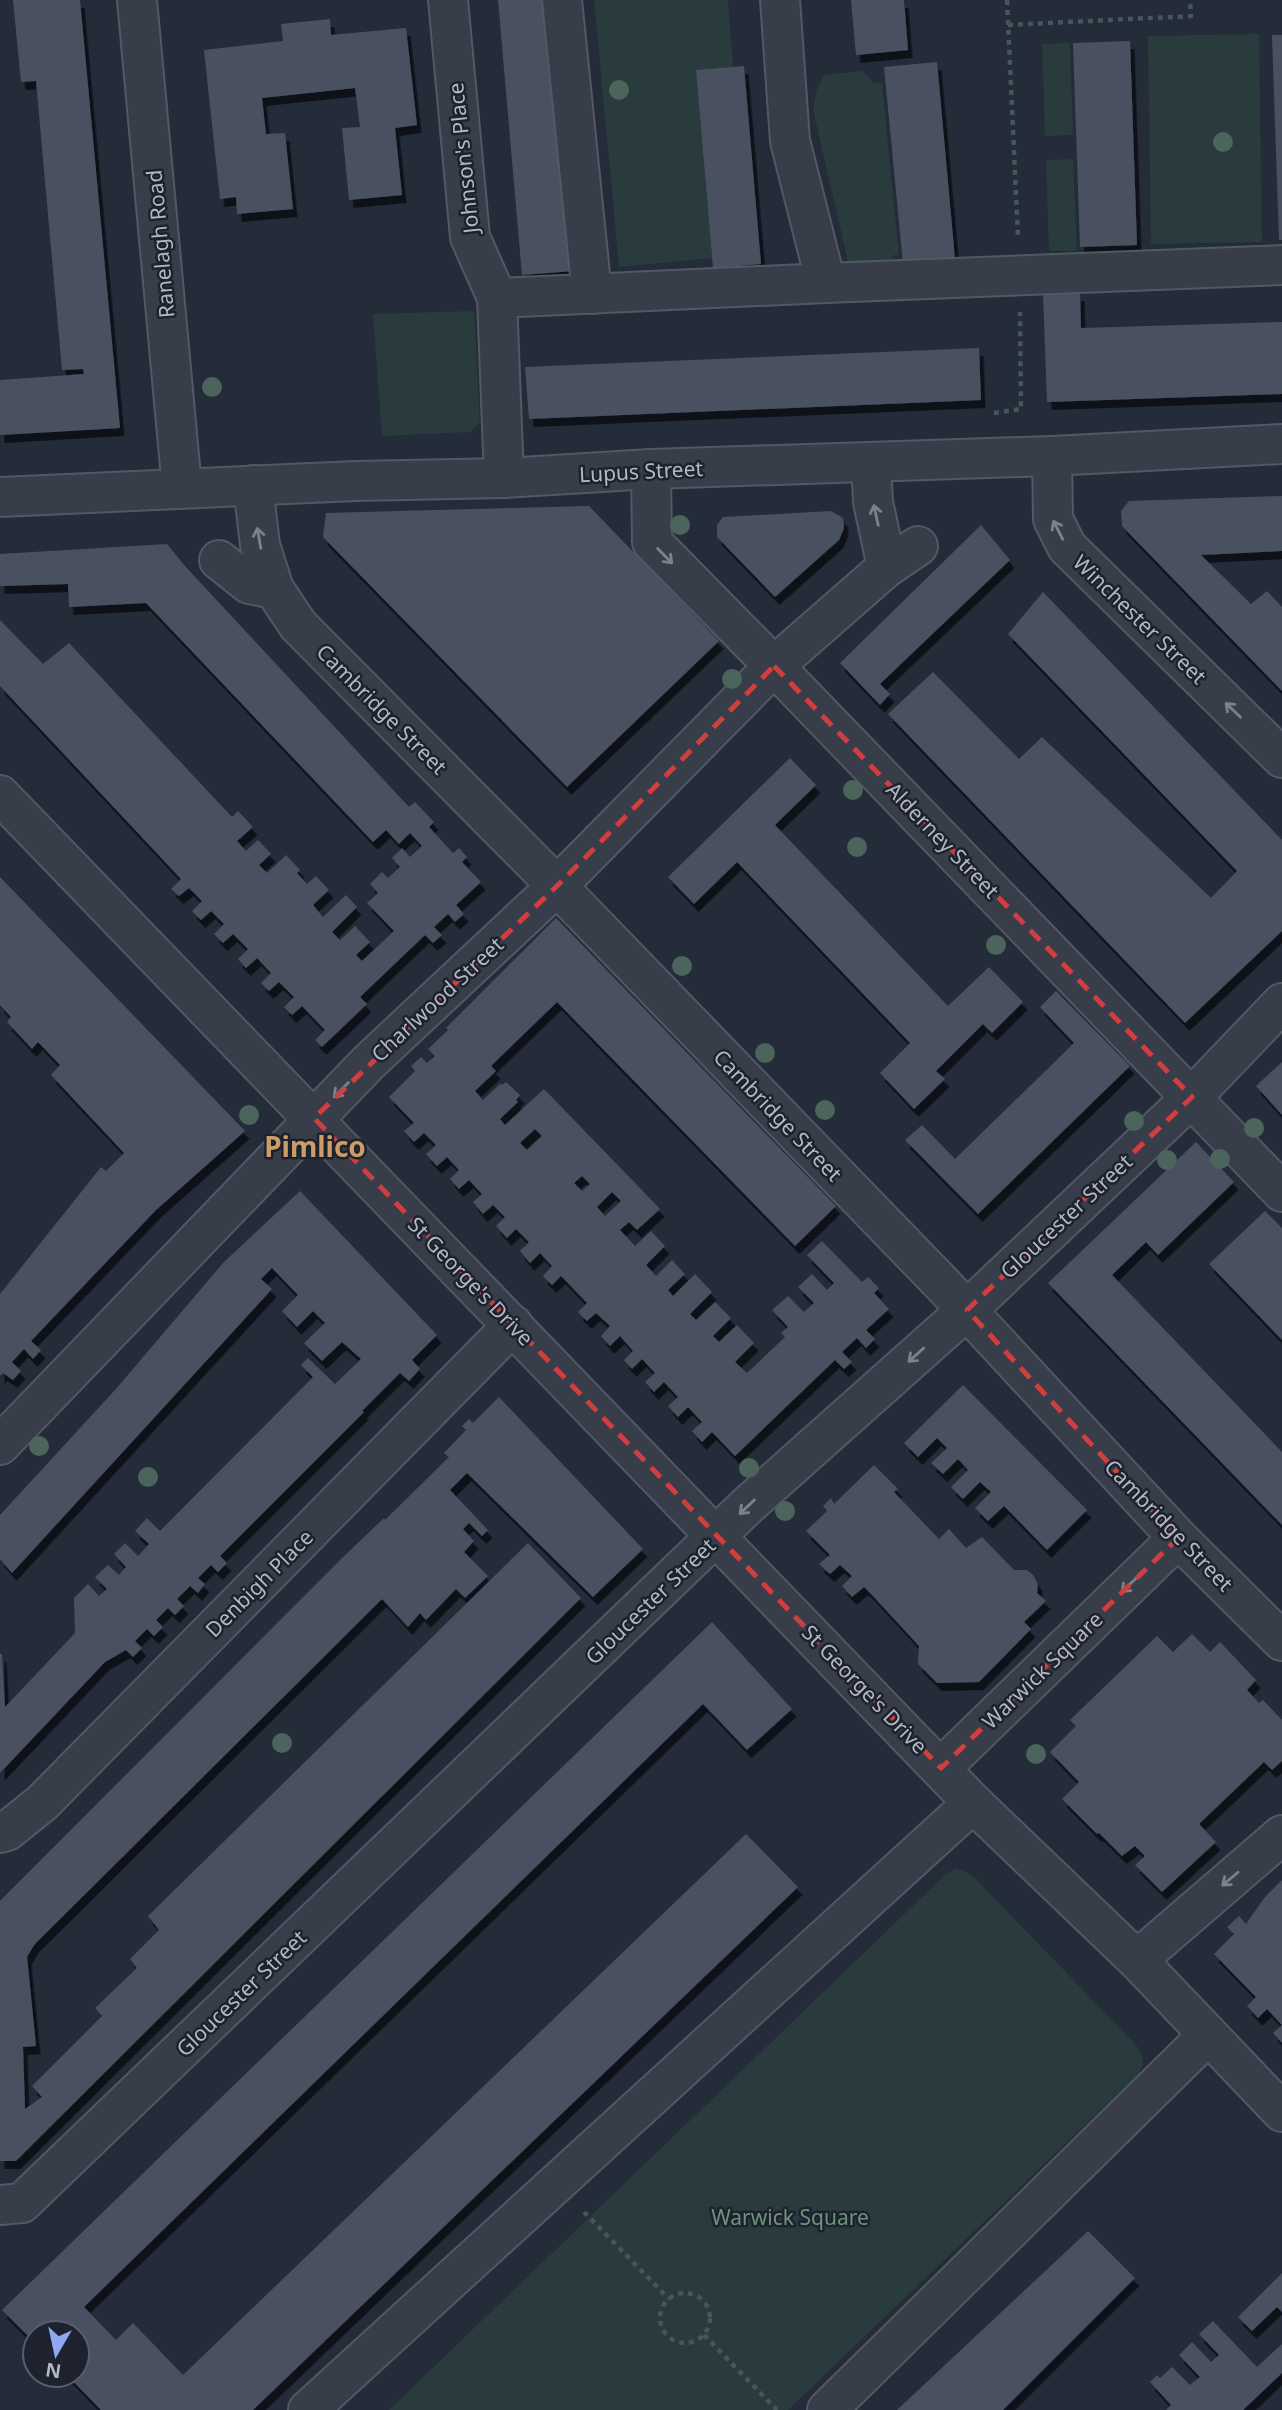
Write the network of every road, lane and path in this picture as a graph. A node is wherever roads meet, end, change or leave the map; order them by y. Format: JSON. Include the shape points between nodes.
{"nodes":[{"id":1,"x":137,"y":0,"type":"edge"},
{"id":2,"x":448,"y":0,"type":"edge"},
{"id":3,"x":562,"y":0,"type":"edge"},
{"id":4,"x":780,"y":0,"type":"edge"},
{"id":5,"x":1007,"y":0,"type":"edge"},
{"id":6,"x":1190,"y":0,"type":"edge"},
{"id":7,"x":1008,"y":25,"type":"junction"},
{"id":8,"x":1282,"y":265,"type":"edge"},
{"id":9,"x":1020,"y":275,"type":"junction"},
{"id":10,"x":826,"y":283,"type":"junction"},
{"id":11,"x":592,"y":294,"type":"junction"},
{"id":12,"x":497,"y":298,"type":"junction"},
{"id":13,"x":994,"y":413,"type":"dead end"},
{"id":14,"x":1282,"y":444,"type":"edge"},
{"id":15,"x":1052,"y":456,"type":"junction"},
{"id":16,"x":871,"y":463,"type":"junction"},
{"id":17,"x":651,"y":469,"type":"junction"},
{"id":18,"x":504,"y":478,"type":"junction"},
{"id":19,"x":253,"y":485,"type":"junction"},
{"id":20,"x":182,"y":488,"type":"junction"},
{"id":21,"x":0,"y":497,"type":"edge"},
{"id":22,"x":918,"y":546,"type":"dead end"},
{"id":23,"x":219,"y":560,"type":"dead end"},
{"id":24,"x":887,"y":567,"type":"junction"},
{"id":25,"x":274,"y":589,"type":"junction"},
{"id":26,"x":774,"y":666,"type":"junction"},
{"id":27,"x":1282,"y":758,"type":"edge"},
{"id":28,"x":0,"y":795,"type":"edge"},
{"id":29,"x":557,"y":886,"type":"junction"},
{"id":30,"x":1282,"y":1003,"type":"edge"},
{"id":31,"x":1192,"y":1097,"type":"junction"},
{"id":32,"x":314,"y":1118,"type":"junction"},
{"id":33,"x":1282,"y":1192,"type":"edge"},
{"id":34,"x":967,"y":1310,"type":"junction"},
{"id":35,"x":513,"y":1325,"type":"junction"},
{"id":36,"x":0,"y":1445,"type":"edge"},
{"id":37,"x":718,"y":1536,"type":"junction"},
{"id":38,"x":1178,"y":1538,"type":"junction"},
{"id":39,"x":1282,"y":1641,"type":"edge"},
{"id":40,"x":941,"y":1768,"type":"junction"},
{"id":41,"x":973,"y":1802,"type":"junction"},
{"id":42,"x":0,"y":1833,"type":"edge"},
{"id":43,"x":1282,"y":1835,"type":"edge"},
{"id":44,"x":1137,"y":1960,"type":"junction"},
{"id":45,"x":1208,"y":2035,"type":"junction"},
{"id":46,"x":1282,"y":2112,"type":"edge"},
{"id":47,"x":11,"y":2204,"type":"edge"},
{"id":48,"x":589,"y":2217,"type":"dead end"},
{"id":49,"x":668,"y":2299,"type":"junction"},
{"id":50,"x":704,"y":2335,"type":"junction"},
{"id":51,"x":308,"y":2410,"type":"edge"},
{"id":52,"x":777,"y":2410,"type":"edge"},
{"id":53,"x":827,"y":2410,"type":"edge"}],
"edges":[{"from":1,"to":20,"type":"street","name":"Ranelagh Road"},
{"from":2,"to":12,"type":"street","name":"Johnson's Place","via":[[470,237]]},
{"from":3,"to":11,"type":"street"},
{"from":4,"to":10,"type":"street","via":[[790,141]]},
{"from":5,"to":7,"type":"path"},
{"from":6,"to":7,"type":"path","via":[[1191,16]]},
{"from":7,"to":9,"type":"path"},
{"from":8,"to":9,"type":"street"},
{"from":9,"to":10,"type":"street"},
{"from":9,"to":13,"type":"path","via":[[1021,409]]},
{"from":10,"to":11,"type":"street"},
{"from":11,"to":12,"type":"street"},
{"from":12,"to":18,"type":"street","name":"Johnson's Place"},
{"from":14,"to":15,"type":"street","name":"Lupus Street"},
{"from":15,"to":16,"type":"street","name":"Lupus Street"},
{"from":27,"to":15,"type":"street","name":"Winchester Street","one_way":true,"via":[[1067,547],[1053,519]]},
{"from":16,"to":17,"type":"street","name":"Lupus Street"},
{"from":24,"to":16,"type":"street","one_way":true,"via":[[873,502]]},
{"from":17,"to":18,"type":"street","name":"Lupus Street"},
{"from":17,"to":26,"type":"street","name":"Alderney Street","one_way":true,"via":[[652,542]]},
{"from":18,"to":19,"type":"street","name":"Lupus Street"},
{"from":19,"to":20,"type":"street","name":"Lupus Street"},
{"from":25,"to":19,"type":"street","name":"Cambridge Street","one_way":true,"via":[[260,545]]},
{"from":20,"to":21,"type":"street","name":"Lupus Street"},
{"from":22,"to":24,"type":"street","name":"Charlwood Street"},
{"from":23,"to":25,"type":"street","via":[[249,584]]},
{"from":24,"to":26,"type":"street","name":"Charlwood Street"},
{"from":25,"to":29,"type":"street","name":"Cambridge Street","via":[[298,625]]},
{"from":26,"to":29,"type":"street","name":"Charlwood Street"},
{"from":26,"to":31,"type":"street","name":"Alderney Street"},
{"from":28,"to":32,"type":"street","name":"St George's Drive"},
{"from":29,"to":32,"type":"street","name":"Charlwood Street","one_way":true},
{"from":29,"to":34,"type":"street","name":"Cambridge Street"},
{"from":30,"to":31,"type":"street","name":"Gloucester Street"},
{"from":31,"to":33,"type":"street","name":"Alderney Street"},
{"from":31,"to":34,"type":"street","name":"Gloucester Street"},
{"from":32,"to":35,"type":"street","name":"St George's Drive"},
{"from":32,"to":36,"type":"street","name":"Charlwood Street"},
{"from":34,"to":37,"type":"street","name":"Gloucester Street","one_way":true},
{"from":34,"to":38,"type":"street","name":"Cambridge Street"},
{"from":35,"to":37,"type":"street","name":"St George's Drive"},
{"from":35,"to":42,"type":"street","name":"Denbigh Place","via":[[42,1802]]},
{"from":37,"to":40,"type":"street","name":"St George's Drive"},
{"from":37,"to":47,"type":"street","name":"Gloucester Street"},
{"from":38,"to":39,"type":"street","name":"Cambridge Street"},
{"from":38,"to":40,"type":"street","name":"Warwick Square","one_way":true},
{"from":40,"to":41,"type":"street"},
{"from":41,"to":44,"type":"street"},
{"from":41,"to":51,"type":"street"},
{"from":43,"to":44,"type":"street","one_way":true},
{"from":44,"to":45,"type":"street"},
{"from":45,"to":46,"type":"street"},
{"from":45,"to":53,"type":"street"},
{"from":48,"to":49,"type":"path"},
{"from":49,"to":50,"type":"path","via":[[684,2293],[700,2298],[709,2311]]},
{"from":49,"to":50,"type":"path","via":[[660,2322],[667,2336],[682,2344]]},
{"from":50,"to":52,"type":"path"}]}
